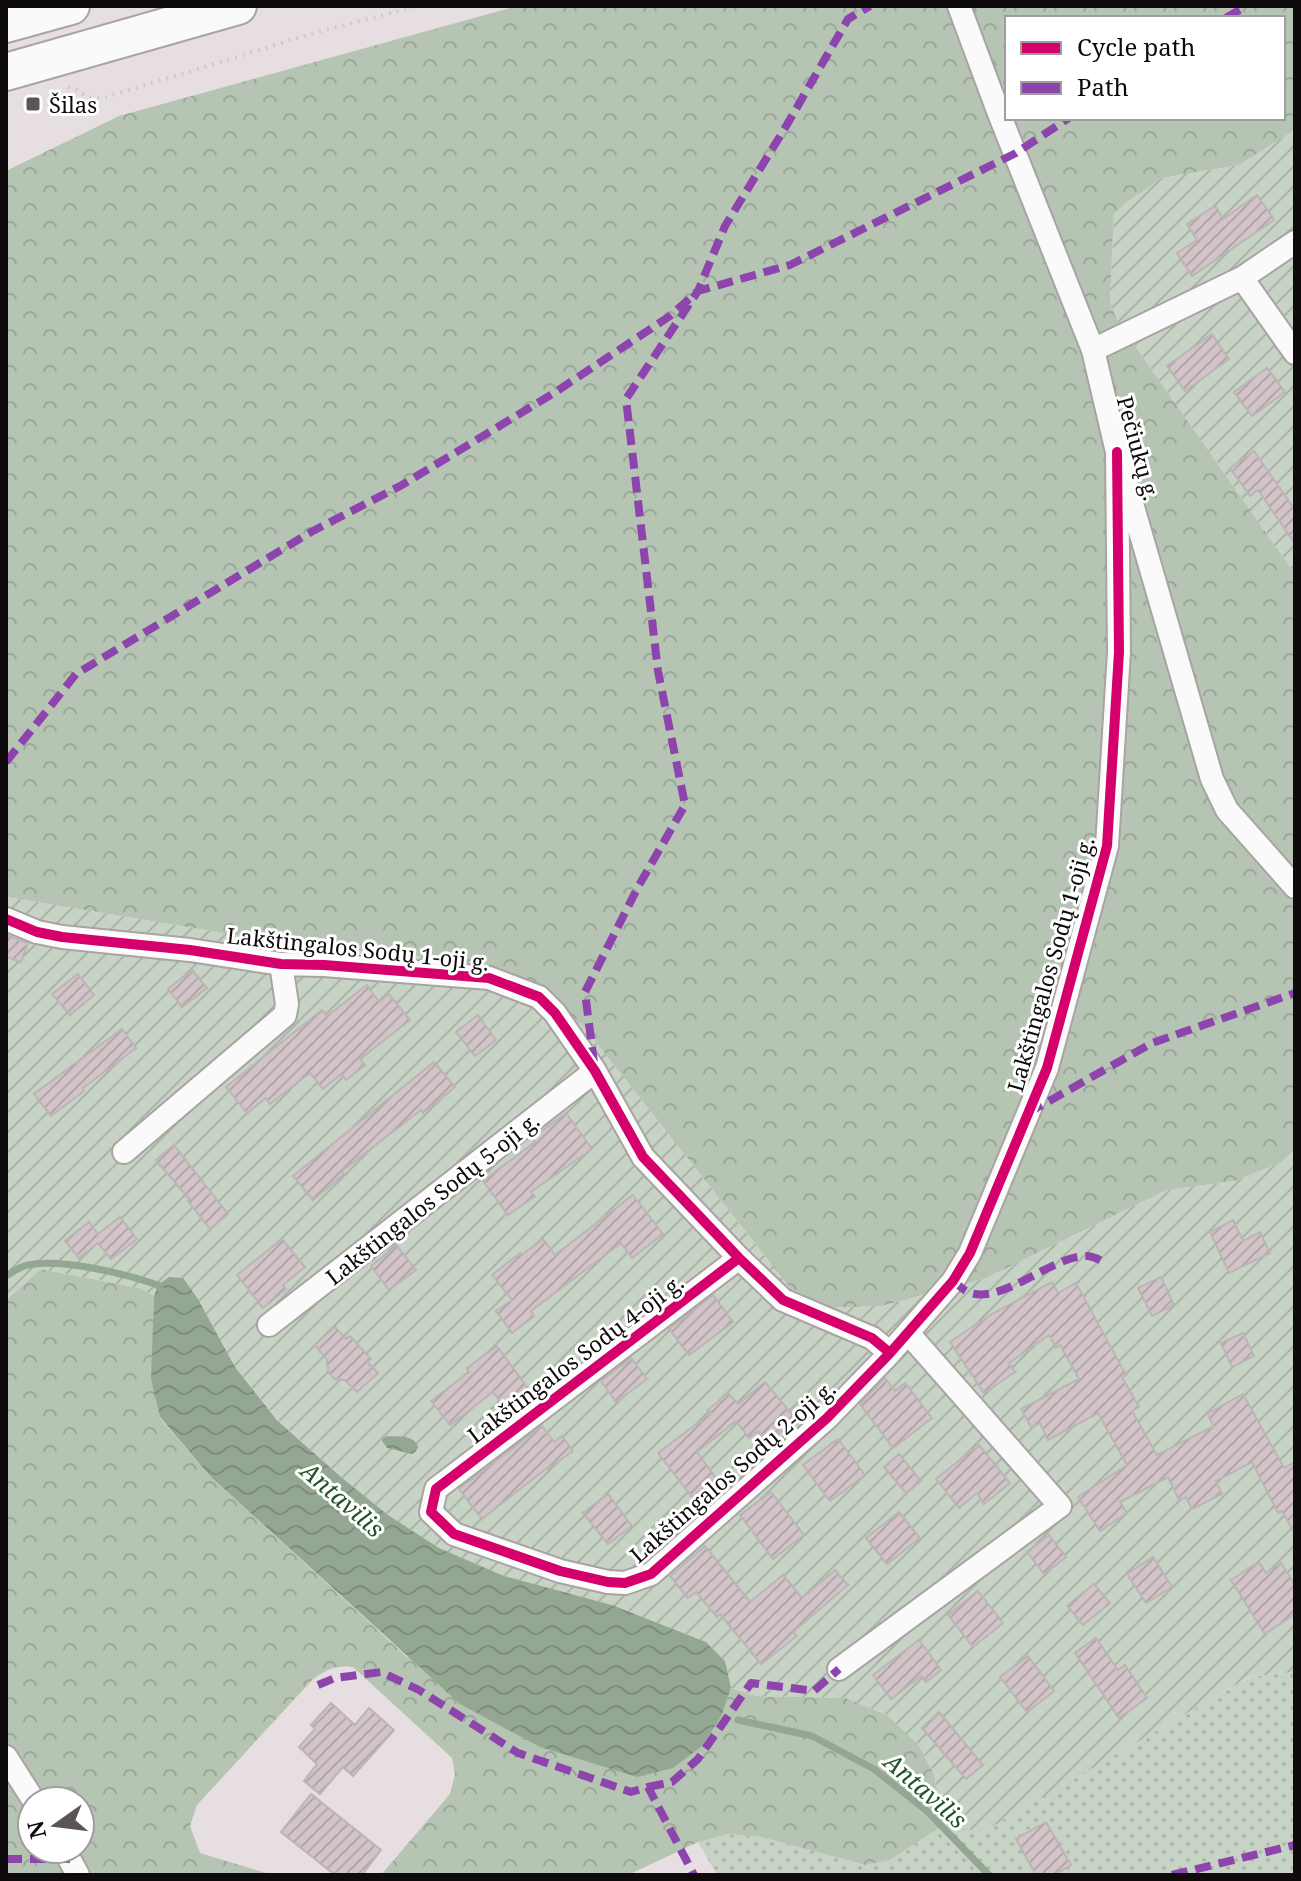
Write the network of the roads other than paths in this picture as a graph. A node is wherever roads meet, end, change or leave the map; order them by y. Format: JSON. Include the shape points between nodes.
{"nodes":[{"id":1,"x":71,"y":6,"type":"edge"},
{"id":2,"x":238,"y":6,"type":"edge"},
{"id":3,"x":959,"y":6,"type":"edge"},
{"id":4,"x":6,"y":24,"type":"edge"},
{"id":5,"x":6,"y":72,"type":"edge"},
{"id":6,"x":1295,"y":242,"type":"edge"},
{"id":7,"x":1242,"y":278,"type":"junction"},
{"id":8,"x":1093,"y":350,"type":"junction"},
{"id":9,"x":1295,"y":353,"type":"edge"},
{"id":10,"x":1117,"y":452,"type":"junction"},
{"id":11,"x":1295,"y":887,"type":"edge"},
{"id":12,"x":6,"y":919,"type":"edge"},
{"id":13,"x":281,"y":964,"type":"junction"},
{"id":14,"x":595,"y":1071,"type":"junction"},
{"id":15,"x":124,"y":1152,"type":"dead end"},
{"id":16,"x":739,"y":1258,"type":"junction"},
{"id":17,"x":269,"y":1325,"type":"dead end"},
{"id":18,"x":908,"y":1333,"type":"junction"},
{"id":19,"x":890,"y":1353,"type":"junction"},
{"id":20,"x":436,"y":1489,"type":"joint"},
{"id":21,"x":839,"y":1669,"type":"dead end"},
{"id":22,"x":6,"y":1757,"type":"edge"},
{"id":23,"x":24,"y":1785,"type":"edge"}],
"edges":[{"from":1,"to":4,"type":"main road"},
{"from":2,"to":5,"type":"main road"},
{"from":3,"to":8,"type":"street","name":"Pečiukų g."},
{"from":6,"to":7,"type":"street"},
{"from":7,"to":8,"type":"street"},
{"from":7,"to":9,"type":"street"},
{"from":8,"to":10,"type":"street","name":"Pečiukų g."},
{"from":10,"to":11,"type":"street","name":"Pečiukų g.","via":[[1212,779],[1227,810]]},
{"from":10,"to":18,"type":"street","name":"Lakštingalos Sodų 1-oji g.","via":[[1119,652],[1107,846],[1047,1068],[970,1253]]},
{"from":12,"to":13,"type":"street","name":"Lakštingalos Sodų 1-oji g.","via":[[62,937]]},
{"from":13,"to":14,"type":"street","name":"Lakštingalos Sodų 1-oji g.","via":[[489,978],[539,997]]},
{"from":13,"to":15,"type":"street","via":[[285,1015]]},
{"from":14,"to":16,"type":"street","name":"Lakštingalos Sodų 1-oji g.","via":[[643,1157]]},
{"from":14,"to":17,"type":"street","name":"Lakštingalos Sodų 5-oji g."},
{"from":16,"to":19,"type":"street","name":"Lakštingalos Sodų 1-oji g.","via":[[783,1300],[872,1338]]},
{"from":16,"to":20,"type":"street","name":"Lakštingalos Sodų 4-oji g."},
{"from":18,"to":19,"type":"street","name":"Lakštingalos Sodų 1-oji g."},
{"from":18,"to":21,"type":"street","via":[[1060,1506]]},
{"from":19,"to":20,"type":"street","name":"Lakštingalos Sodų 2-oji g.","via":[[827,1418],[640,1580],[608,1582],[560,1571],[454,1534],[431,1512]]},
{"from":22,"to":23,"type":"street"}]}
